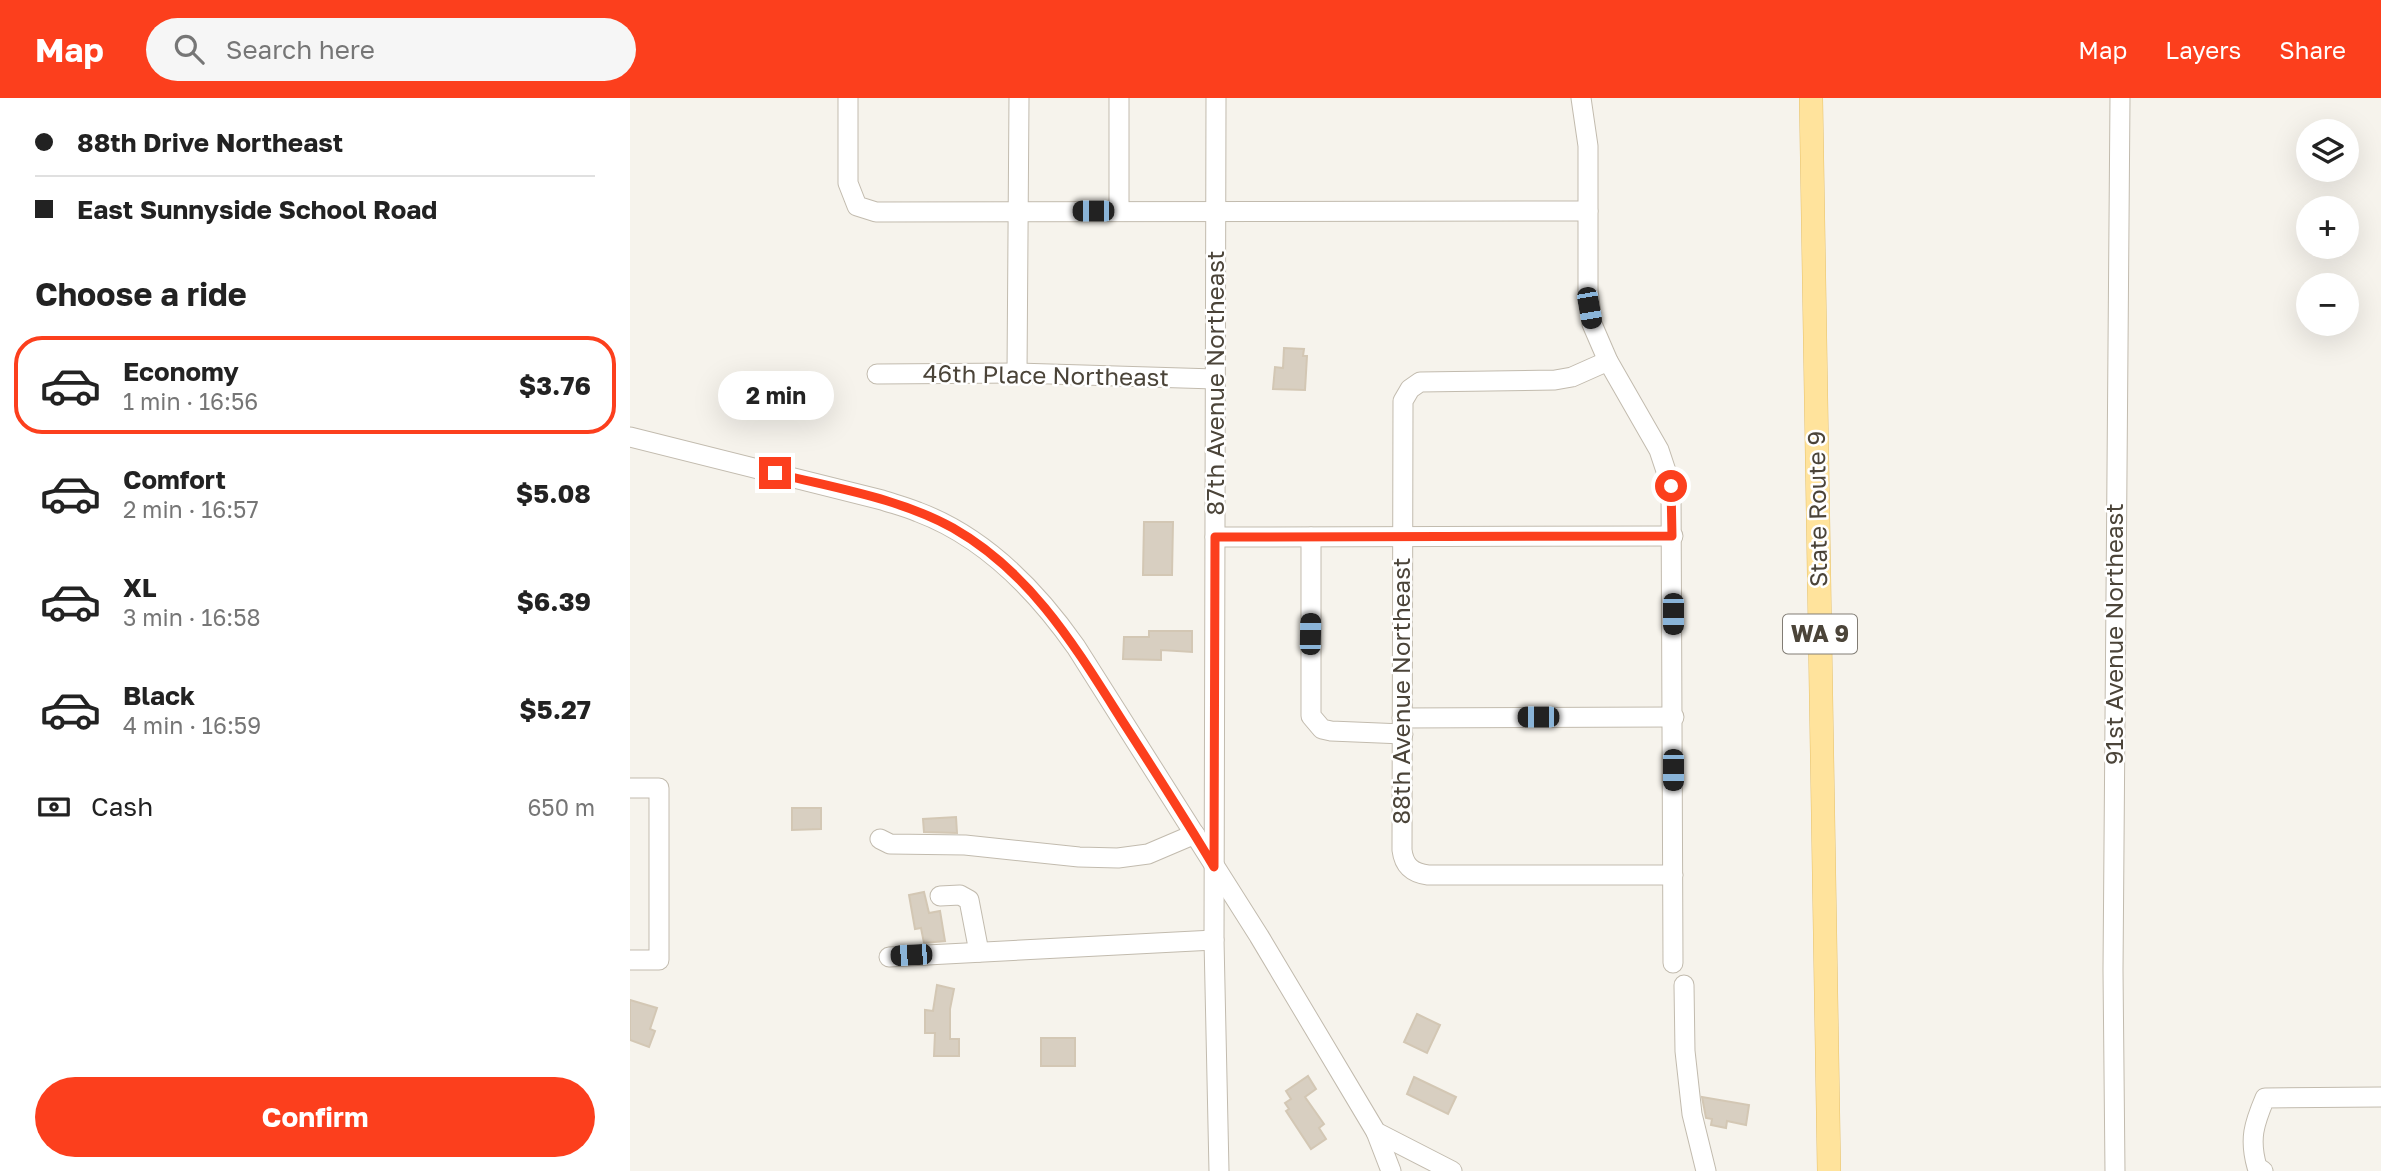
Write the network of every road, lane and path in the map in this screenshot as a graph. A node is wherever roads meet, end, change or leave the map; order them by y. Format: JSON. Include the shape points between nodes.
{"nodes":[{"id":1,"x":848,"y":98,"type":"edge"},
{"id":2,"x":1019,"y":98,"type":"edge"},
{"id":3,"x":1119,"y":98,"type":"edge"},
{"id":4,"x":1216,"y":98,"type":"edge"},
{"id":5,"x":1581,"y":98,"type":"edge"},
{"id":6,"x":1811,"y":98,"type":"edge"},
{"id":7,"x":2120,"y":98,"type":"edge"},
{"id":8,"x":1119,"y":211,"type":"junction"},
{"id":9,"x":1588,"y":211,"type":"junction"},
{"id":10,"x":1017,"y":212,"type":"junction"},
{"id":11,"x":1217,"y":212,"type":"junction"},
{"id":12,"x":1608,"y":361,"type":"junction"},
{"id":13,"x":1017,"y":373,"type":"junction"},
{"id":14,"x":877,"y":374,"type":"dead end"},
{"id":15,"x":1215,"y":379,"type":"junction"},
{"id":16,"x":630,"y":437,"type":"edge"},
{"id":17,"x":1672,"y":536,"type":"junction"},
{"id":18,"x":1215,"y":537,"type":"junction"},
{"id":19,"x":1311,"y":537,"type":"junction"},
{"id":20,"x":1402,"y":537,"type":"junction"},
{"id":21,"x":1674,"y":717,"type":"junction"},
{"id":22,"x":1403,"y":726,"type":"junction"},
{"id":23,"x":630,"y":788,"type":"edge"},
{"id":24,"x":1195,"y":834,"type":"junction"},
{"id":25,"x":880,"y":839,"type":"dead end"},
{"id":26,"x":1214,"y":867,"type":"junction"},
{"id":27,"x":1673,"y":875,"type":"junction"},
{"id":28,"x":940,"y":896,"type":"dead end"},
{"id":29,"x":1214,"y":940,"type":"junction"},
{"id":30,"x":979,"y":952,"type":"junction"},
{"id":31,"x":889,"y":957,"type":"dead end"},
{"id":32,"x":630,"y":960,"type":"edge"},
{"id":33,"x":1673,"y":963,"type":"dead end"},
{"id":34,"x":1684,"y":985,"type":"dead end"},
{"id":35,"x":2381,"y":1097,"type":"edge"},
{"id":36,"x":1376,"y":1132,"type":"junction"},
{"id":37,"x":1219,"y":1171,"type":"edge"},
{"id":38,"x":1391,"y":1171,"type":"edge"},
{"id":39,"x":1452,"y":1171,"type":"edge"},
{"id":40,"x":1706,"y":1171,"type":"edge"},
{"id":41,"x":1829,"y":1171,"type":"edge"},
{"id":42,"x":2115,"y":1171,"type":"edge"},
{"id":43,"x":2263,"y":1171,"type":"edge"}],
"edges":[{"from":1,"to":10,"type":"street","via":[[848,183],[857,206],[876,212]]},
{"from":2,"to":10,"type":"street"},
{"from":3,"to":8,"type":"street"},
{"from":4,"to":11,"type":"street","name":"87th Avenue Northeast"},
{"from":5,"to":9,"type":"street","via":[[1588,146]]},
{"from":6,"to":41,"type":"main road","name":"State Route 9","number":"WA 9"},
{"from":7,"to":42,"type":"street","name":"91st Avenue Northeast"},
{"from":8,"to":10,"type":"street"},
{"from":8,"to":11,"type":"street"},
{"from":9,"to":11,"type":"street"},
{"from":9,"to":12,"type":"street","via":[[1589,308]]},
{"from":10,"to":13,"type":"street"},
{"from":11,"to":15,"type":"street","name":"87th Avenue Northeast"},
{"from":12,"to":17,"type":"street","via":[[1666,466]]},
{"from":12,"to":20,"type":"street","name":"88th Avenue Northeast","via":[[1555,380],[1439,380],[1420,382],[1410,389],[1403,401]]},
{"from":13,"to":14,"type":"street","name":"46th Place Northeast"},
{"from":13,"to":15,"type":"street","name":"46th Place Northeast"},
{"from":15,"to":18,"type":"street","name":"87th Avenue Northeast"},
{"from":16,"to":24,"type":"street","via":[[910,509],[953,528],[983,548],[1030,588],[1057,621]]},
{"from":17,"to":20,"type":"street"},
{"from":17,"to":21,"type":"street"},
{"from":18,"to":19,"type":"street"},
{"from":18,"to":26,"type":"street","name":"87th Avenue Northeast"},
{"from":19,"to":20,"type":"street"},
{"from":19,"to":22,"type":"street","via":[[1311,716],[1322,730],[1331,732]]},
{"from":20,"to":22,"type":"street","name":"88th Avenue Northeast"},
{"from":21,"to":22,"type":"street"},
{"from":21,"to":27,"type":"street"},
{"from":22,"to":27,"type":"street","name":"88th Avenue Northeast","via":[[1402,850],[1408,868],[1429,875]]},
{"from":23,"to":32,"type":"street","via":[[659,788],[659,960]]},
{"from":24,"to":25,"type":"street","via":[[1149,854],[1118,858],[965,845],[890,844]]},
{"from":24,"to":26,"type":"street"},
{"from":26,"to":29,"type":"street","name":"87th Avenue Northeast"},
{"from":26,"to":36,"type":"street"},
{"from":27,"to":33,"type":"street"},
{"from":28,"to":30,"type":"street","via":[[960,895],[969,901]]},
{"from":29,"to":30,"type":"street"},
{"from":29,"to":37,"type":"street","name":"87th Avenue Northeast"},
{"from":30,"to":31,"type":"street"},
{"from":34,"to":40,"type":"street","via":[[1692,1114]]},
{"from":35,"to":43,"type":"street","via":[[2265,1098],[2253,1126],[2252,1152]]},
{"from":36,"to":38,"type":"street"},
{"from":36,"to":39,"type":"street"}]}
